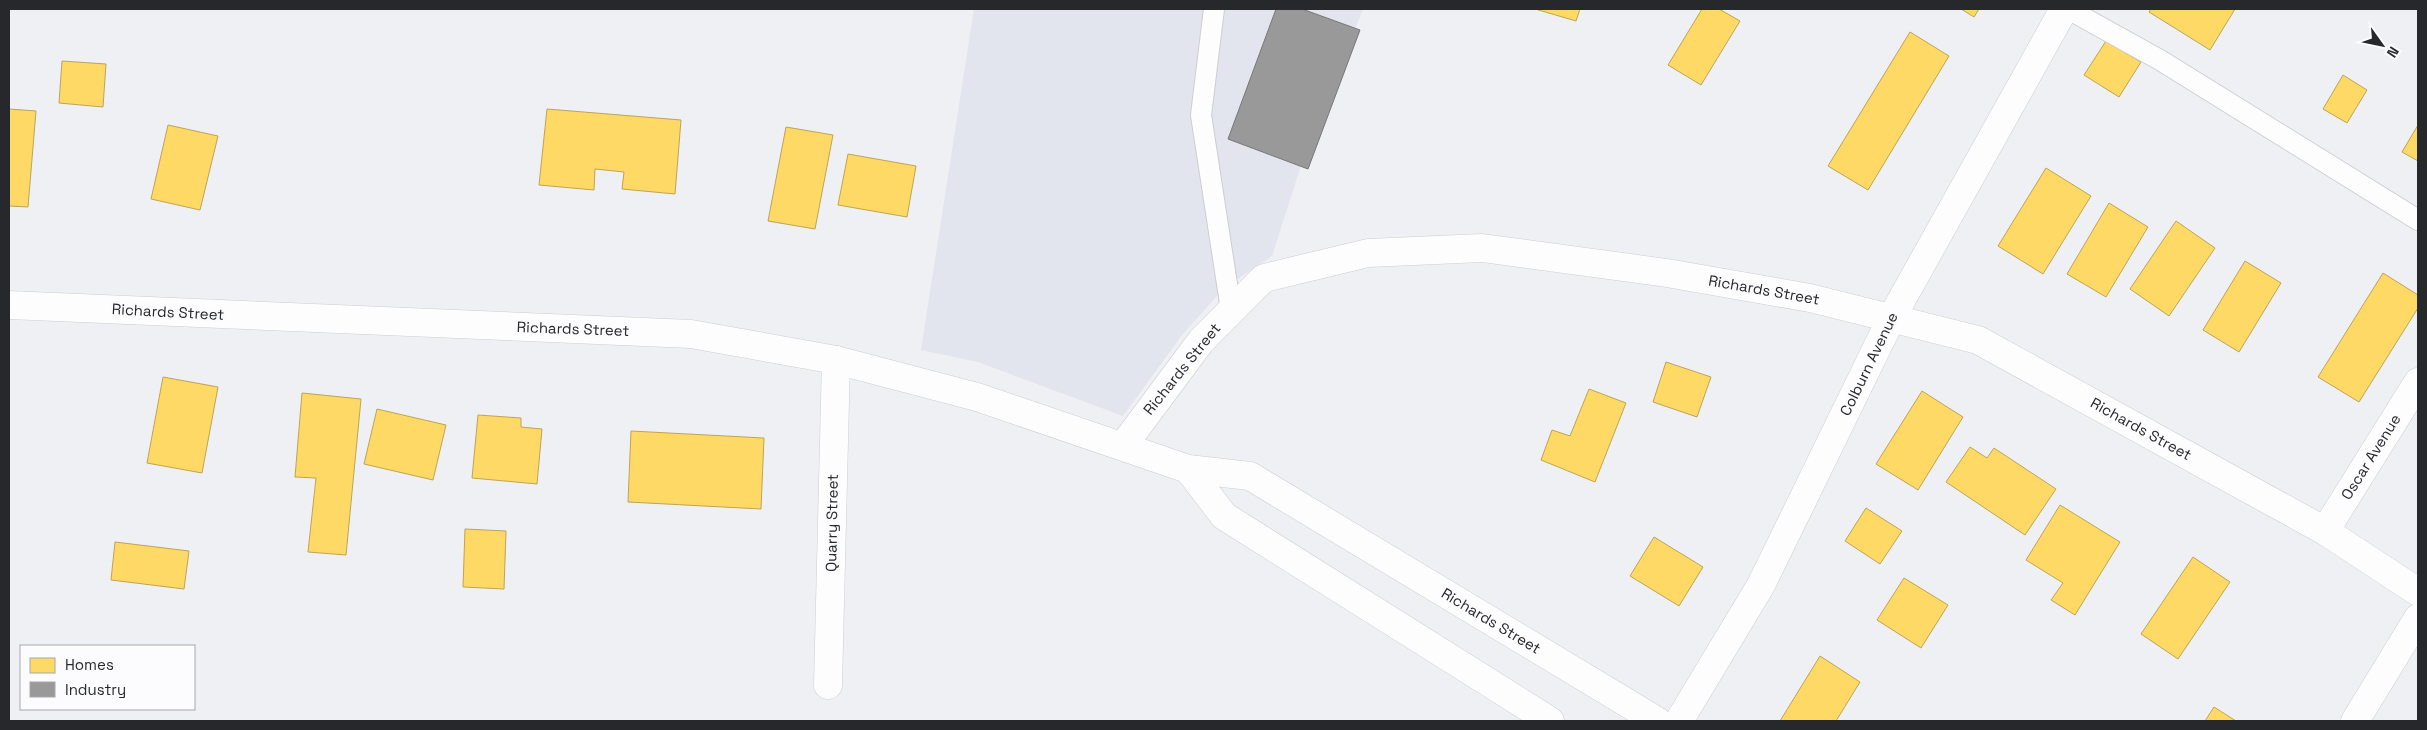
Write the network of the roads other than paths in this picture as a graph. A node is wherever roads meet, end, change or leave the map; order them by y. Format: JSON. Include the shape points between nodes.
{"nodes":[{"id":1,"x":1214,"y":9,"type":"edge"},
{"id":2,"x":2064,"y":9,"type":"edge"},
{"id":3,"x":2068,"y":9,"type":"edge"},
{"id":4,"x":2418,"y":220,"type":"edge"},
{"id":5,"x":9,"y":305,"type":"edge"},
{"id":6,"x":1231,"y":310,"type":"junction"},
{"id":7,"x":1892,"y":317,"type":"junction"},
{"id":8,"x":836,"y":360,"type":"junction"},
{"id":9,"x":2418,"y":382,"type":"edge"},
{"id":10,"x":1123,"y":446,"type":"junction"},
{"id":11,"x":1188,"y":469,"type":"junction"},
{"id":12,"x":2325,"y":531,"type":"junction"},
{"id":13,"x":2418,"y":592,"type":"edge"},
{"id":14,"x":2418,"y":618,"type":"edge"},
{"id":15,"x":828,"y":685,"type":"dead end"},
{"id":16,"x":1550,"y":721,"type":"edge"},
{"id":17,"x":1657,"y":721,"type":"edge"},
{"id":18,"x":1679,"y":721,"type":"edge"},
{"id":19,"x":2355,"y":721,"type":"edge"}],
"edges":[{"from":1,"to":6,"type":"lane","via":[[1201,115]]},
{"from":2,"to":7,"type":"street","name":"Colburn Avenue"},
{"from":3,"to":4,"type":"lane","via":[[2160,60]]},
{"from":5,"to":8,"type":"street","name":"Richards Street","via":[[691,334]]},
{"from":6,"to":7,"type":"street","name":"Richards Street","via":[[1264,278],[1368,253],[1482,248],[1667,273],[1810,298]]},
{"from":6,"to":10,"type":"street","name":"Richards Street","via":[[1201,341]]},
{"from":7,"to":12,"type":"street","name":"Richards Street","via":[[1978,340]]},
{"from":7,"to":18,"type":"street","name":"Colburn Avenue","via":[[1761,585]]},
{"from":8,"to":10,"type":"street","name":"Richards Street","via":[[977,397]]},
{"from":8,"to":15,"type":"street","name":"Quarry Street"},
{"from":9,"to":12,"type":"street","name":"Oscar Avenue"},
{"from":10,"to":11,"type":"street","name":"Richards Street"},
{"from":11,"to":16,"type":"street","via":[[1224,516]]},
{"from":11,"to":17,"type":"street","name":"Richards Street","via":[[1250,476]]},
{"from":12,"to":13,"type":"street","name":"Richards Street"},
{"from":14,"to":19,"type":"street"}]}
